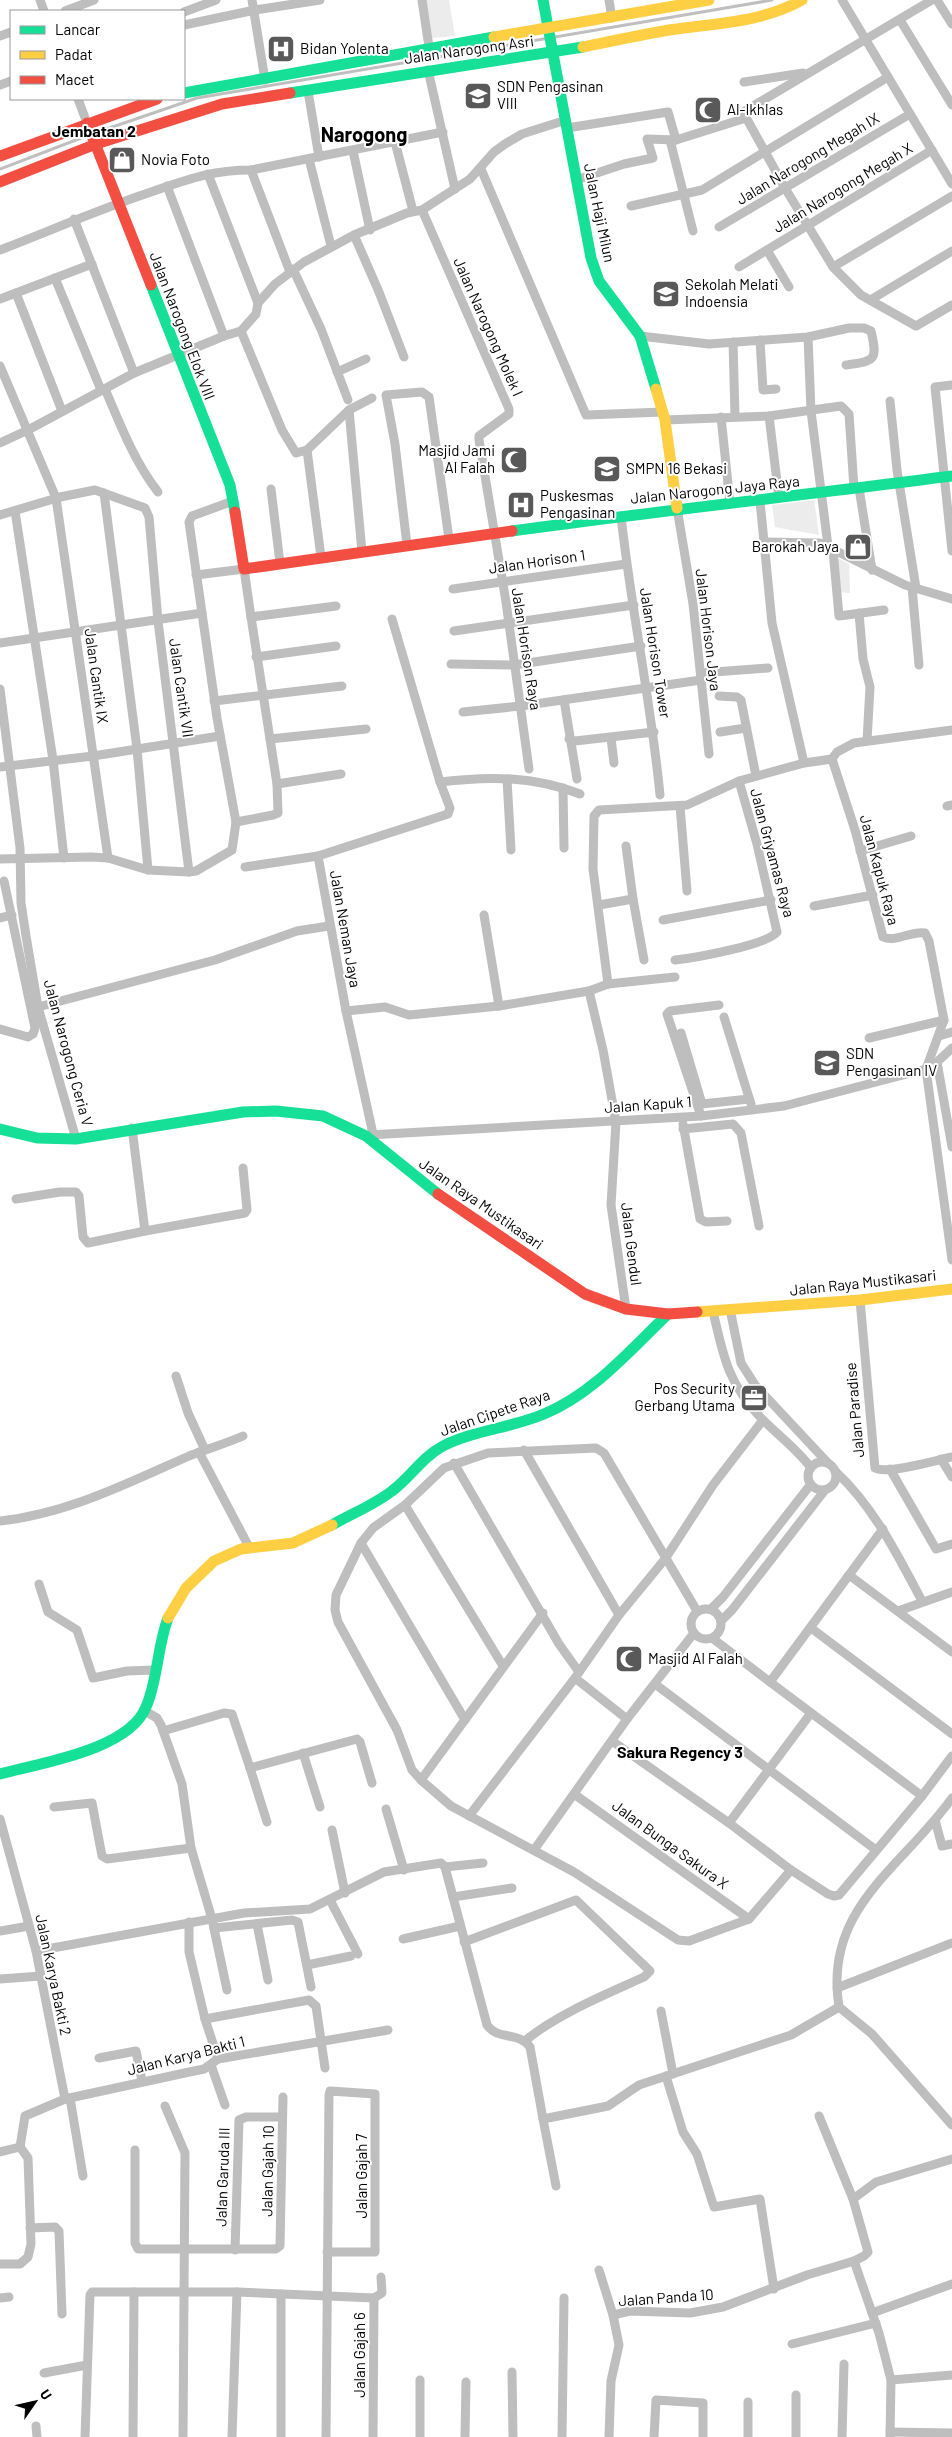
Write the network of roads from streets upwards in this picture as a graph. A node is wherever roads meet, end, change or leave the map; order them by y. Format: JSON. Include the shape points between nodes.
{"nodes":[{"id":1,"x":94,"y":0,"type":"edge"},
{"id":2,"x":216,"y":0,"type":"edge"},
{"id":3,"x":252,"y":0,"type":"edge"},
{"id":4,"x":320,"y":0,"type":"edge"},
{"id":5,"x":422,"y":0,"type":"edge"},
{"id":6,"x":543,"y":0,"type":"edge"},
{"id":7,"x":609,"y":0,"type":"edge"},
{"id":8,"x":709,"y":0,"type":"edge"},
{"id":9,"x":802,"y":0,"type":"edge"},
{"id":10,"x":842,"y":0,"type":"edge"},
{"id":11,"x":932,"y":0,"type":"edge"},
{"id":12,"x":937,"y":0,"type":"edge"},
{"id":13,"x":656,"y":5,"type":"edge"},
{"id":14,"x":68,"y":10,"type":"edge"},
{"id":15,"x":255,"y":10,"type":"junction"},
{"id":16,"x":185,"y":12,"type":"edge"},
{"id":17,"x":612,"y":18,"type":"junction"},
{"id":18,"x":900,"y":20,"type":"junction"},
{"id":19,"x":952,"y":24,"type":"edge"},
{"id":20,"x":185,"y":25,"type":"edge"},
{"id":21,"x":549,"y":31,"type":"junction"},
{"id":22,"x":865,"y":40,"type":"junction"},
{"id":23,"x":430,"y":47,"type":"junction"},
{"id":24,"x":553,"y":49,"type":"junction"},
{"id":25,"x":428,"y":70,"type":"junction"},
{"id":26,"x":808,"y":72,"type":"junction"},
{"id":27,"x":888,"y":77,"type":"junction"},
{"id":28,"x":265,"y":80,"type":"junction"},
{"id":29,"x":744,"y":82,"type":"dead end"},
{"id":30,"x":308,"y":91,"type":"junction"},
{"id":31,"x":185,"y":93,"type":"edge"},
{"id":32,"x":78,"y":100,"type":"edge"},
{"id":33,"x":155,"y":100,"type":"edge"},
{"id":34,"x":952,"y":105,"type":"edge"},
{"id":35,"x":910,"y":114,"type":"junction"},
{"id":36,"x":746,"y":118,"type":"junction"},
{"id":37,"x":566,"y":124,"type":"junction"},
{"id":38,"x":443,"y":132,"type":"junction"},
{"id":39,"x":91,"y":133,"type":"junction"},
{"id":40,"x":673,"y":140,"type":"junction"},
{"id":41,"x":395,"y":142,"type":"junction"},
{"id":42,"x":932,"y":150,"type":"junction"},
{"id":43,"x":353,"y":151,"type":"junction"},
{"id":44,"x":765,"y":152,"type":"junction"},
{"id":45,"x":0,"y":156,"type":"edge"},
{"id":46,"x":314,"y":158,"type":"junction"},
{"id":47,"x":481,"y":169,"type":"junction"},
{"id":48,"x":251,"y":170,"type":"junction"},
{"id":49,"x":208,"y":174,"type":"junction"},
{"id":50,"x":576,"y":180,"type":"junction"},
{"id":51,"x":0,"y":182,"type":"edge"},
{"id":52,"x":952,"y":183,"type":"edge"},
{"id":53,"x":167,"y":186,"type":"junction"},
{"id":54,"x":785,"y":188,"type":"junction"},
{"id":55,"x":455,"y":189,"type":"junction"},
{"id":56,"x":684,"y":194,"type":"junction"},
{"id":57,"x":952,"y":196,"type":"edge"},
{"id":58,"x":118,"y":202,"type":"junction"},
{"id":59,"x":631,"y":206,"type":"dead end"},
{"id":60,"x":417,"y":211,"type":"junction"},
{"id":61,"x":74,"y":219,"type":"junction"},
{"id":62,"x":807,"y":226,"type":"junction"},
{"id":63,"x":719,"y":227,"type":"dead end"},
{"id":64,"x":370,"y":230,"type":"junction"},
{"id":65,"x":693,"y":232,"type":"dead end"},
{"id":66,"x":354,"y":235,"type":"junction"},
{"id":67,"x":331,"y":246,"type":"junction"},
{"id":68,"x":0,"y":250,"type":"edge"},
{"id":69,"x":767,"y":250,"type":"junction"},
{"id":70,"x":952,"y":251,"type":"edge"},
{"id":71,"x":92,"y":264,"type":"junction"},
{"id":72,"x":833,"y":266,"type":"junction"},
{"id":73,"x":739,"y":267,"type":"dead end"},
{"id":74,"x":292,"y":270,"type":"junction"},
{"id":75,"x":55,"y":278,"type":"junction"},
{"id":76,"x":789,"y":287,"type":"dead end"},
{"id":77,"x":16,"y":293,"type":"junction"},
{"id":78,"x":0,"y":299,"type":"edge"},
{"id":79,"x":872,"y":299,"type":"junction"},
{"id":80,"x":258,"y":303,"type":"junction"},
{"id":81,"x":952,"y":305,"type":"edge"},
{"id":82,"x":241,"y":331,"type":"junction"},
{"id":83,"x":224,"y":336,"type":"junction"},
{"id":84,"x":640,"y":336,"type":"junction"},
{"id":85,"x":808,"y":337,"type":"junction"},
{"id":86,"x":760,"y":340,"type":"junction"},
{"id":87,"x":733,"y":342,"type":"junction"},
{"id":88,"x":176,"y":355,"type":"junction"},
{"id":89,"x":404,"y":357,"type":"dead end"},
{"id":90,"x":366,"y":359,"type":"dead end"},
{"id":91,"x":846,"y":365,"type":"dead end"},
{"id":92,"x":0,"y":366,"type":"edge"},
{"id":93,"x":337,"y":372,"type":"junction"},
{"id":94,"x":134,"y":373,"type":"junction"},
{"id":95,"x":952,"y":385,"type":"edge"},
{"id":96,"x":776,"y":388,"type":"dead end"},
{"id":97,"x":103,"y":389,"type":"junction"},
{"id":98,"x":372,"y":398,"type":"dead end"},
{"id":99,"x":348,"y":400,"type":"dead end"},
{"id":100,"x":890,"y":402,"type":"dead end"},
{"id":101,"x":349,"y":410,"type":"junction"},
{"id":102,"x":62,"y":411,"type":"junction"},
{"id":103,"x":811,"y":411,"type":"junction"},
{"id":104,"x":664,"y":416,"type":"junction"},
{"id":105,"x":735,"y":416,"type":"junction"},
{"id":106,"x":768,"y":416,"type":"junction"},
{"id":107,"x":721,"y":417,"type":"junction"},
{"id":108,"x":28,"y":430,"type":"junction"},
{"id":109,"x":952,"y":438,"type":"edge"},
{"id":110,"x":942,"y":440,"type":"junction"},
{"id":111,"x":0,"y":443,"type":"edge"},
{"id":112,"x":307,"y":450,"type":"junction"},
{"id":113,"x":949,"y":477,"type":"edge"},
{"id":114,"x":900,"y":482,"type":"junction"},
{"id":115,"x":857,"y":488,"type":"junction"},
{"id":116,"x":271,"y":489,"type":"dead end"},
{"id":117,"x":158,"y":492,"type":"dead end"},
{"id":118,"x":104,"y":493,"type":"junction"},
{"id":119,"x":820,"y":494,"type":"junction"},
{"id":120,"x":56,"y":498,"type":"junction"},
{"id":121,"x":778,"y":498,"type":"junction"},
{"id":122,"x":233,"y":501,"type":"junction"},
{"id":123,"x":760,"y":501,"type":"junction"},
{"id":124,"x":730,"y":503,"type":"junction"},
{"id":125,"x":677,"y":508,"type":"junction"},
{"id":126,"x":15,"y":511,"type":"junction"},
{"id":127,"x":0,"y":515,"type":"edge"},
{"id":128,"x":621,"y":516,"type":"junction"},
{"id":129,"x":495,"y":534,"type":"junction"},
{"id":130,"x":449,"y":539,"type":"junction"},
{"id":131,"x":765,"y":542,"type":"junction"},
{"id":132,"x":407,"y":545,"type":"junction"},
{"id":133,"x":831,"y":548,"type":"junction"},
{"id":134,"x":952,"y":551,"type":"edge"},
{"id":135,"x":362,"y":552,"type":"junction"},
{"id":136,"x":321,"y":557,"type":"junction"},
{"id":137,"x":280,"y":563,"type":"junction"},
{"id":138,"x":626,"y":564,"type":"junction"},
{"id":139,"x":244,"y":569,"type":"junction"},
{"id":140,"x":872,"y":570,"type":"junction"},
{"id":141,"x":196,"y":575,"type":"junction"},
{"id":142,"x":502,"y":580,"type":"junction"},
{"id":143,"x":914,"y":588,"type":"junction"},
{"id":144,"x":452,"y":589,"type":"dead end"},
{"id":145,"x":952,"y":599,"type":"edge"},
{"id":146,"x":634,"y":605,"type":"junction"},
{"id":147,"x":336,"y":606,"type":"dead end"},
{"id":148,"x":884,"y":610,"type":"dead end"},
{"id":149,"x":859,"y":613,"type":"junction"},
{"id":150,"x":202,"y":614,"type":"junction"},
{"id":151,"x":250,"y":617,"type":"junction"},
{"id":152,"x":392,"y":619,"type":"dead end"},
{"id":153,"x":158,"y":621,"type":"junction"},
{"id":154,"x":508,"y":622,"type":"junction"},
{"id":155,"x":121,"y":626,"type":"junction"},
{"id":156,"x":454,"y":631,"type":"dead end"},
{"id":157,"x":76,"y":633,"type":"junction"},
{"id":158,"x":34,"y":638,"type":"junction"},
{"id":159,"x":0,"y":644,"type":"edge"},
{"id":160,"x":336,"y":646,"type":"dead end"},
{"id":161,"x":641,"y":646,"type":"junction"},
{"id":162,"x":256,"y":657,"type":"junction"},
{"id":163,"x":451,"y":664,"type":"dead end"},
{"id":164,"x":514,"y":665,"type":"junction"},
{"id":165,"x":919,"y":666,"type":"dead end"},
{"id":166,"x":768,"y":668,"type":"dead end"},
{"id":167,"x":701,"y":676,"type":"junction"},
{"id":168,"x":342,"y":686,"type":"dead end"},
{"id":169,"x":0,"y":689,"type":"edge"},
{"id":170,"x":646,"y":689,"type":"junction"},
{"id":171,"x":264,"y":696,"type":"junction"},
{"id":172,"x":719,"y":696,"type":"dead end"},
{"id":173,"x":564,"y":700,"type":"junction"},
{"id":174,"x":214,"y":701,"type":"junction"},
{"id":175,"x":521,"y":706,"type":"junction"},
{"id":176,"x":463,"y":712,"type":"dead end"},
{"id":177,"x":746,"y":728,"type":"junction"},
{"id":178,"x":366,"y":729,"type":"dead end"},
{"id":179,"x":952,"y":730,"type":"edge"},
{"id":180,"x":654,"y":732,"type":"junction"},
{"id":181,"x":720,"y":732,"type":"dead end"},
{"id":182,"x":220,"y":736,"type":"junction"},
{"id":183,"x":611,"y":738,"type":"junction"},
{"id":184,"x":270,"y":739,"type":"junction"},
{"id":185,"x":569,"y":739,"type":"junction"},
{"id":186,"x":867,"y":741,"type":"junction"},
{"id":187,"x":175,"y":743,"type":"junction"},
{"id":188,"x":137,"y":749,"type":"junction"},
{"id":189,"x":709,"y":754,"type":"dead end"},
{"id":190,"x":92,"y":756,"type":"junction"},
{"id":191,"x":832,"y":759,"type":"junction"},
{"id":192,"x":53,"y":760,"type":"junction"},
{"id":193,"x":614,"y":762,"type":"dead end"},
{"id":194,"x":804,"y":763,"type":"junction"},
{"id":195,"x":10,"y":765,"type":"junction"},
{"id":196,"x":0,"y":767,"type":"edge"},
{"id":197,"x":529,"y":768,"type":"dead end"},
{"id":198,"x":341,"y":774,"type":"dead end"},
{"id":199,"x":756,"y":776,"type":"junction"},
{"id":200,"x":507,"y":779,"type":"junction"},
{"id":201,"x":577,"y":779,"type":"dead end"},
{"id":202,"x":738,"y":781,"type":"junction"},
{"id":203,"x":440,"y":782,"type":"junction"},
{"id":204,"x":277,"y":784,"type":"junction"},
{"id":205,"x":563,"y":788,"type":"junction"},
{"id":206,"x":580,"y":794,"type":"dead end"},
{"id":207,"x":660,"y":794,"type":"dead end"},
{"id":208,"x":680,"y":806,"type":"junction"},
{"id":209,"x":236,"y":822,"type":"junction"},
{"id":210,"x":911,"y":836,"type":"dead end"},
{"id":211,"x":626,"y":846,"type":"dead end"},
{"id":212,"x":564,"y":848,"type":"dead end"},
{"id":213,"x":511,"y":850,"type":"dead end"},
{"id":214,"x":860,"y":851,"type":"junction"},
{"id":215,"x":318,"y":856,"type":"junction"},
{"id":216,"x":21,"y":857,"type":"junction"},
{"id":217,"x":64,"y":858,"type":"junction"},
{"id":218,"x":108,"y":858,"type":"junction"},
{"id":219,"x":0,"y":859,"type":"edge"},
{"id":220,"x":245,"y":867,"type":"dead end"},
{"id":221,"x":148,"y":870,"type":"junction"},
{"id":222,"x":189,"y":872,"type":"junction"},
{"id":223,"x":4,"y":881,"type":"dead end"},
{"id":224,"x":686,"y":891,"type":"dead end"},
{"id":225,"x":873,"y":895,"type":"junction"},
{"id":226,"x":633,"y":899,"type":"junction"},
{"id":227,"x":771,"y":900,"type":"junction"},
{"id":228,"x":599,"y":905,"type":"junction"},
{"id":229,"x":814,"y":906,"type":"dead end"},
{"id":230,"x":12,"y":915,"type":"junction"},
{"id":231,"x":484,"y":915,"type":"dead end"},
{"id":232,"x":0,"y":918,"type":"edge"},
{"id":233,"x":663,"y":920,"type":"dead end"},
{"id":234,"x":329,"y":926,"type":"junction"},
{"id":235,"x":644,"y":960,"type":"dead end"},
{"id":236,"x":675,"y":960,"type":"dead end"},
{"id":237,"x":675,"y":976,"type":"dead end"},
{"id":238,"x":608,"y":984,"type":"junction"},
{"id":239,"x":589,"y":991,"type":"junction"},
{"id":240,"x":719,"y":1005,"type":"dead end"},
{"id":241,"x":499,"y":1006,"type":"junction"},
{"id":242,"x":38,"y":1007,"type":"junction"},
{"id":243,"x":346,"y":1011,"type":"junction"},
{"id":244,"x":724,"y":1017,"type":"dead end"},
{"id":245,"x":944,"y":1020,"type":"junction"},
{"id":246,"x":0,"y":1029,"type":"edge"},
{"id":247,"x":952,"y":1032,"type":"edge"},
{"id":248,"x":681,"y":1033,"type":"dead end"},
{"id":249,"x":939,"y":1036,"type":"junction"},
{"id":250,"x":869,"y":1038,"type":"dead end"},
{"id":251,"x":952,"y":1048,"type":"edge"},
{"id":252,"x":926,"y":1069,"type":"junction"},
{"id":253,"x":749,"y":1099,"type":"junction"},
{"id":254,"x":753,"y":1109,"type":"junction"},
{"id":255,"x":701,"y":1116,"type":"junction"},
{"id":256,"x":682,"y":1117,"type":"junction"},
{"id":257,"x":616,"y":1122,"type":"junction"},
{"id":258,"x":132,"y":1128,"type":"junction"},
{"id":259,"x":0,"y":1129,"type":"edge"},
{"id":260,"x":683,"y":1129,"type":"junction"},
{"id":261,"x":370,"y":1135,"type":"junction"},
{"id":262,"x":76,"y":1139,"type":"junction"},
{"id":263,"x":952,"y":1147,"type":"edge"},
{"id":264,"x":243,"y":1168,"type":"dead end"},
{"id":265,"x":16,"y":1199,"type":"dead end"},
{"id":266,"x":727,"y":1222,"type":"dead end"},
{"id":267,"x":759,"y":1226,"type":"dead end"},
{"id":268,"x":145,"y":1231,"type":"junction"},
{"id":269,"x":952,"y":1260,"type":"edge"},
{"id":270,"x":952,"y":1289,"type":"edge"},
{"id":271,"x":860,"y":1300,"type":"junction"},
{"id":272,"x":626,"y":1309,"type":"junction"},
{"id":273,"x":730,"y":1309,"type":"junction"},
{"id":274,"x":713,"y":1310,"type":"junction"},
{"id":275,"x":668,"y":1314,"type":"junction"},
{"id":276,"x":734,"y":1333,"type":"junction"},
{"id":277,"x":718,"y":1336,"type":"junction"},
{"id":278,"x":176,"y":1376,"type":"dead end"},
{"id":279,"x":755,"y":1386,"type":"junction"},
{"id":280,"x":742,"y":1396,"type":"junction"},
{"id":281,"x":763,"y":1420,"type":"junction"},
{"id":282,"x":243,"y":1436,"type":"dead end"},
{"id":283,"x":524,"y":1450,"type":"junction"},
{"id":284,"x":202,"y":1451,"type":"junction"},
{"id":285,"x":952,"y":1457,"type":"edge"},
{"id":286,"x":941,"y":1459,"type":"junction"},
{"id":287,"x":827,"y":1462,"type":"junction"},
{"id":288,"x":454,"y":1463,"type":"junction"},
{"id":289,"x":811,"y":1468,"type":"junction"},
{"id":290,"x":890,"y":1469,"type":"junction"},
{"id":291,"x":836,"y":1472,"type":"junction"},
{"id":292,"x":952,"y":1477,"type":"edge"},
{"id":293,"x":811,"y":1484,"type":"junction"},
{"id":294,"x":825,"y":1490,"type":"junction"},
{"id":295,"x":405,"y":1505,"type":"junction"},
{"id":296,"x":0,"y":1521,"type":"edge"},
{"id":297,"x":883,"y":1529,"type":"junction"},
{"id":298,"x":361,"y":1543,"type":"junction"},
{"id":299,"x":952,"y":1544,"type":"edge"},
{"id":300,"x":249,"y":1546,"type":"junction"},
{"id":301,"x":664,"y":1559,"type":"junction"},
{"id":302,"x":849,"y":1575,"type":"junction"},
{"id":303,"x":39,"y":1584,"type":"dead end"},
{"id":304,"x":952,"y":1592,"type":"edge"},
{"id":305,"x":922,"y":1601,"type":"junction"},
{"id":306,"x":711,"y":1609,"type":"junction"},
{"id":307,"x":697,"y":1611,"type":"junction"},
{"id":308,"x":898,"y":1611,"type":"junction"},
{"id":309,"x":543,"y":1613,"type":"junction"},
{"id":310,"x":619,"y":1615,"type":"junction"},
{"id":311,"x":722,"y":1620,"type":"junction"},
{"id":312,"x":811,"y":1628,"type":"junction"},
{"id":313,"x":694,"y":1633,"type":"junction"},
{"id":314,"x":712,"y":1638,"type":"junction"},
{"id":315,"x":952,"y":1652,"type":"edge"},
{"id":316,"x":503,"y":1666,"type":"junction"},
{"id":317,"x":154,"y":1670,"type":"junction"},
{"id":318,"x":577,"y":1675,"type":"junction"},
{"id":319,"x":770,"y":1682,"type":"junction"},
{"id":320,"x":655,"y":1684,"type":"junction"},
{"id":321,"x":145,"y":1711,"type":"junction"},
{"id":322,"x":811,"y":1713,"type":"junction"},
{"id":323,"x":627,"y":1719,"type":"junction"},
{"id":324,"x":465,"y":1720,"type":"junction"},
{"id":325,"x":164,"y":1731,"type":"junction"},
{"id":326,"x":952,"y":1734,"type":"edge"},
{"id":327,"x":612,"y":1741,"type":"junction"},
{"id":328,"x":303,"y":1753,"type":"junction"},
{"id":329,"x":952,"y":1756,"type":"edge"},
{"id":330,"x":250,"y":1768,"type":"junction"},
{"id":331,"x":768,"y":1770,"type":"junction"},
{"id":332,"x":0,"y":1774,"type":"edge"},
{"id":333,"x":421,"y":1780,"type":"junction"},
{"id":334,"x":372,"y":1783,"type":"dead end"},
{"id":335,"x":574,"y":1794,"type":"junction"},
{"id":336,"x":922,"y":1796,"type":"junction"},
{"id":337,"x":952,"y":1798,"type":"edge"},
{"id":338,"x":54,"y":1807,"type":"dead end"},
{"id":339,"x":320,"y":1807,"type":"dead end"},
{"id":340,"x":386,"y":1809,"type":"dead end"},
{"id":341,"x":469,"y":1816,"type":"junction"},
{"id":342,"x":0,"y":1819,"type":"edge"},
{"id":343,"x":935,"y":1820,"type":"junction"},
{"id":344,"x":267,"y":1822,"type":"dead end"},
{"id":345,"x":729,"y":1823,"type":"junction"},
{"id":346,"x":332,"y":1830,"type":"dead end"},
{"id":347,"x":952,"y":1844,"type":"edge"},
{"id":348,"x":191,"y":1848,"type":"junction"},
{"id":349,"x":534,"y":1850,"type":"junction"},
{"id":350,"x":876,"y":1850,"type":"junction"},
{"id":351,"x":484,"y":1863,"type":"dead end"},
{"id":352,"x":445,"y":1867,"type":"junction"},
{"id":353,"x":404,"y":1870,"type":"junction"},
{"id":354,"x":791,"y":1870,"type":"junction"},
{"id":355,"x":512,"y":1888,"type":"dead end"},
{"id":356,"x":345,"y":1892,"type":"junction"},
{"id":357,"x":453,"y":1897,"type":"junction"},
{"id":358,"x":330,"y":1900,"type":"junction"},
{"id":359,"x":212,"y":1919,"type":"junction"},
{"id":360,"x":749,"y":1919,"type":"junction"},
{"id":361,"x":189,"y":1922,"type":"junction"},
{"id":362,"x":257,"y":1924,"type":"junction"},
{"id":363,"x":29,"y":1926,"type":"junction"},
{"id":364,"x":460,"y":1926,"type":"junction"},
{"id":365,"x":214,"y":1928,"type":"junction"},
{"id":366,"x":0,"y":1931,"type":"edge"},
{"id":367,"x":403,"y":1939,"type":"dead end"},
{"id":368,"x":464,"y":1942,"type":"junction"},
{"id":369,"x":952,"y":1943,"type":"edge"},
{"id":370,"x":36,"y":1951,"type":"junction"},
{"id":371,"x":307,"y":1965,"type":"junction"},
{"id":372,"x":41,"y":1976,"type":"junction"},
{"id":373,"x":0,"y":1979,"type":"edge"},
{"id":374,"x":268,"y":1980,"type":"dead end"},
{"id":375,"x":311,"y":1987,"type":"dead end"},
{"id":376,"x":837,"y":1988,"type":"junction"},
{"id":377,"x":227,"y":1990,"type":"dead end"},
{"id":378,"x":839,"y":2007,"type":"junction"},
{"id":379,"x":661,"y":2011,"type":"dead end"},
{"id":380,"x":205,"y":2019,"type":"junction"},
{"id":381,"x":388,"y":2030,"type":"dead end"},
{"id":382,"x":321,"y":2040,"type":"junction"},
{"id":383,"x":525,"y":2041,"type":"junction"},
{"id":384,"x":98,"y":2058,"type":"dead end"},
{"id":385,"x":214,"y":2062,"type":"junction"},
{"id":386,"x":325,"y":2068,"type":"dead end"},
{"id":387,"x":669,"y":2076,"type":"junction"},
{"id":388,"x":142,"y":2081,"type":"junction"},
{"id":389,"x":283,"y":2097,"type":"dead end"},
{"id":390,"x":68,"y":2098,"type":"junction"},
{"id":391,"x":225,"y":2105,"type":"dead end"},
{"id":392,"x":165,"y":2106,"type":"dead end"},
{"id":393,"x":819,"y":2116,"type":"dead end"},
{"id":394,"x":282,"y":2117,"type":"junction"},
{"id":395,"x":543,"y":2119,"type":"junction"},
{"id":396,"x":952,"y":2125,"type":"edge"},
{"id":397,"x":20,"y":2147,"type":"junction"},
{"id":398,"x":135,"y":2150,"type":"dead end"},
{"id":399,"x":0,"y":2152,"type":"edge"},
{"id":400,"x":952,"y":2160,"type":"edge"},
{"id":401,"x":83,"y":2176,"type":"dead end"},
{"id":402,"x":556,"y":2186,"type":"dead end"},
{"id":403,"x":853,"y":2199,"type":"junction"},
{"id":404,"x":30,"y":2228,"type":"junction"},
{"id":405,"x":185,"y":2250,"type":"junction"},
{"id":406,"x":235,"y":2250,"type":"junction"},
{"id":407,"x":327,"y":2252,"type":"junction"},
{"id":408,"x":854,"y":2261,"type":"junction"},
{"id":409,"x":0,"y":2264,"type":"edge"},
{"id":410,"x":599,"y":2270,"type":"dead end"},
{"id":411,"x":381,"y":2277,"type":"dead end"},
{"id":412,"x":952,"y":2284,"type":"edge"},
{"id":413,"x":774,"y":2289,"type":"junction"},
{"id":414,"x":134,"y":2292,"type":"junction"},
{"id":415,"x":185,"y":2292,"type":"junction"},
{"id":416,"x":238,"y":2292,"type":"junction"},
{"id":417,"x":281,"y":2294,"type":"junction"},
{"id":418,"x":328,"y":2296,"type":"junction"},
{"id":419,"x":374,"y":2298,"type":"junction"},
{"id":420,"x":564,"y":2298,"type":"dead end"},
{"id":421,"x":872,"y":2313,"type":"junction"},
{"id":422,"x":62,"y":2314,"type":"dead end"},
{"id":423,"x":613,"y":2315,"type":"junction"},
{"id":424,"x":876,"y":2323,"type":"junction"},
{"id":425,"x":792,"y":2344,"type":"dead end"},
{"id":426,"x":844,"y":2364,"type":"dead end"},
{"id":427,"x":88,"y":2365,"type":"junction"},
{"id":428,"x":512,"y":2372,"type":"dead end"},
{"id":429,"x":44,"y":2373,"type":"dead end"},
{"id":430,"x":952,"y":2375,"type":"edge"},
{"id":431,"x":420,"y":2380,"type":"dead end"},
{"id":432,"x":891,"y":2380,"type":"junction"},
{"id":433,"x":466,"y":2382,"type":"dead end"},
{"id":434,"x":796,"y":2395,"type":"dead end"},
{"id":435,"x":748,"y":2402,"type":"dead end"},
{"id":436,"x":36,"y":2426,"type":"dead end"},
{"id":437,"x":952,"y":2433,"type":"edge"},
{"id":438,"x":890,"y":2434,"type":"edge"},
{"id":439,"x":37,"y":2437,"type":"edge"},
{"id":440,"x":85,"y":2437,"type":"edge"},
{"id":441,"x":133,"y":2437,"type":"edge"},
{"id":442,"x":183,"y":2437,"type":"edge"},
{"id":443,"x":232,"y":2437,"type":"edge"},
{"id":444,"x":282,"y":2437,"type":"edge"},
{"id":445,"x":326,"y":2437,"type":"edge"},
{"id":446,"x":373,"y":2437,"type":"edge"},
{"id":447,"x":420,"y":2437,"type":"edge"},
{"id":448,"x":465,"y":2437,"type":"edge"},
{"id":449,"x":513,"y":2437,"type":"edge"},
{"id":450,"x":562,"y":2437,"type":"edge"},
{"id":451,"x":609,"y":2437,"type":"edge"},
{"id":452,"x":654,"y":2437,"type":"edge"},
{"id":453,"x":703,"y":2437,"type":"edge"},
{"id":454,"x":748,"y":2437,"type":"edge"},
{"id":455,"x":796,"y":2437,"type":"edge"},
{"id":456,"x":842,"y":2437,"type":"edge"}],
"edges":[{"from":1,"to":14,"type":"street"},
{"from":2,"to":16,"type":"street"},
{"from":3,"to":15,"type":"street"},
{"from":4,"to":15,"type":"street"},
{"from":5,"to":23,"type":"street"},
{"from":6,"to":21,"type":"street","name":"Jalan Haji Milun"},
{"from":7,"to":17,"type":"street"},
{"from":8,"to":13,"type":"street","name":"Jalan Narogong Asri"},
{"from":9,"to":24,"type":"street","name":"Jalan Narogong Asri","via":[[784,10],[753,19]]},
{"from":10,"to":22,"type":"street"},
{"from":11,"to":18,"type":"street"},
{"from":12,"to":19,"type":"street"},
{"from":13,"to":17,"type":"street","name":"Jalan Narogong Asri"},
{"from":15,"to":20,"type":"street"},
{"from":15,"to":28,"type":"street"},
{"from":17,"to":21,"type":"street","name":"Jalan Narogong Asri"},
{"from":18,"to":22,"type":"street"},
{"from":18,"to":34,"type":"street"},
{"from":21,"to":23,"type":"street","name":"Jalan Narogong Asri"},
{"from":21,"to":24,"type":"street","name":"Jalan Haji Milun"},
{"from":22,"to":26,"type":"street"},
{"from":22,"to":27,"type":"street"},
{"from":23,"to":28,"type":"street","name":"Jalan Narogong Asri"},
{"from":24,"to":25,"type":"street","name":"Jalan Narogong Asri"},
{"from":24,"to":37,"type":"street","name":"Jalan Haji Milun"},
{"from":25,"to":30,"type":"street","name":"Jalan Narogong Asri"},
{"from":25,"to":38,"type":"street"},
{"from":26,"to":29,"type":"street"},
{"from":26,"to":36,"type":"street","via":[[743,112]]},
{"from":27,"to":35,"type":"street"},
{"from":27,"to":44,"type":"street"},
{"from":28,"to":31,"type":"street","name":"Jalan Narogong Asri"},
{"from":30,"to":39,"type":"street","name":"Jalan Narogong Asri","via":[[214,106]]},
{"from":30,"to":46,"type":"street"},
{"from":32,"to":39,"type":"street","name":"Jalan Narogong Elok VIII"},
{"from":33,"to":39,"type":"street","name":"Jalan Narogong Asri"},
{"from":35,"to":42,"type":"street"},
{"from":35,"to":54,"type":"street","name":"Jalan Narogong Megah IX"},
{"from":36,"to":40,"type":"street"},
{"from":36,"to":44,"type":"street"},
{"from":37,"to":40,"type":"street","via":[[668,112]]},
{"from":37,"to":47,"type":"street","via":[[522,134],[494,152]]},
{"from":37,"to":50,"type":"street","name":"Jalan Haji Milun"},
{"from":38,"to":41,"type":"street"},
{"from":38,"to":55,"type":"street"},
{"from":39,"to":45,"type":"street","name":"Jalan Narogong Asri"},
{"from":39,"to":51,"type":"street","name":"Jalan Narogong Asri"},
{"from":39,"to":58,"type":"street","name":"Jalan Narogong Elok VIII"},
{"from":40,"to":50,"type":"street","via":[[647,138],[653,158]]},
{"from":40,"to":56,"type":"street"},
{"from":41,"to":43,"type":"street"},
{"from":41,"to":60,"type":"street"},
{"from":42,"to":52,"type":"street"},
{"from":42,"to":62,"type":"street","name":"Jalan Narogong Megah X"},
{"from":43,"to":46,"type":"street"},
{"from":43,"to":64,"type":"street"},
{"from":44,"to":54,"type":"street"},
{"from":44,"to":56,"type":"street","via":[[707,187]]},
{"from":46,"to":48,"type":"street"},
{"from":46,"to":67,"type":"street"},
{"from":47,"to":55,"type":"street"},
{"from":47,"to":104,"type":"street","via":[[586,415]]},
{"from":48,"to":49,"type":"street"},
{"from":48,"to":74,"type":"street"},
{"from":49,"to":53,"type":"street"},
{"from":49,"to":80,"type":"street"},
{"from":50,"to":84,"type":"street","name":"Jalan Haji Milun","via":[[598,281]]},
{"from":53,"to":58,"type":"street"},
{"from":53,"to":83,"type":"street"},
{"from":54,"to":62,"type":"street"},
{"from":54,"to":63,"type":"street","name":"Jalan Narogong Megah IX"},
{"from":55,"to":60,"type":"street"},
{"from":56,"to":59,"type":"street"},
{"from":56,"to":65,"type":"street"},
{"from":57,"to":72,"type":"street"},
{"from":58,"to":61,"type":"street"},
{"from":58,"to":88,"type":"street","name":"Jalan Narogong Elok VIII"},
{"from":60,"to":64,"type":"street"},
{"from":60,"to":129,"type":"street","name":"Jalan Narogong Molek I","via":[[509,409],[509,414],[479,436]]},
{"from":61,"to":68,"type":"street"},
{"from":61,"to":71,"type":"street"},
{"from":62,"to":69,"type":"street","name":"Jalan Narogong Megah X"},
{"from":62,"to":72,"type":"street"},
{"from":64,"to":66,"type":"street"},
{"from":66,"to":67,"type":"street"},
{"from":66,"to":89,"type":"street"},
{"from":67,"to":74,"type":"street"},
{"from":69,"to":73,"type":"street","name":"Jalan Narogong Megah X"},
{"from":69,"to":76,"type":"street","name":"Jalan Narogong Megah X"},
{"from":70,"to":79,"type":"street"},
{"from":71,"to":75,"type":"street"},
{"from":71,"to":94,"type":"street"},
{"from":72,"to":79,"type":"street","via":[[861,295]]},
{"from":74,"to":80,"type":"street"},
{"from":74,"to":93,"type":"street","via":[[315,315]]},
{"from":75,"to":77,"type":"street"},
{"from":75,"to":97,"type":"street"},
{"from":77,"to":78,"type":"street"},
{"from":77,"to":102,"type":"street"},
{"from":79,"to":81,"type":"street","via":[[916,326]]},
{"from":80,"to":82,"type":"street","via":[[256,314]]},
{"from":82,"to":83,"type":"street"},
{"from":82,"to":112,"type":"street","via":[[282,430],[296,453]]},
{"from":83,"to":88,"type":"street"},
{"from":84,"to":87,"type":"street","via":[[709,344]]},
{"from":84,"to":104,"type":"street","name":"Jalan Haji Milun"},
{"from":85,"to":86,"type":"street"},
{"from":85,"to":91,"type":"street","via":[[849,328],[871,331],[876,352],[873,358],[869,362]]},
{"from":85,"to":103,"type":"street"},
{"from":86,"to":87,"type":"street"},
{"from":86,"to":96,"type":"street","via":[[763,390]]},
{"from":87,"to":105,"type":"street"},
{"from":88,"to":94,"type":"street"},
{"from":88,"to":122,"type":"street","name":"Jalan Narogong Elok VIII","via":[[225,473]]},
{"from":90,"to":93,"type":"street"},
{"from":92,"to":108,"type":"street","name":"Jalan Cantik IX"},
{"from":93,"to":99,"type":"street"},
{"from":94,"to":97,"type":"street"},
{"from":95,"to":110,"type":"street","via":[[935,387]]},
{"from":97,"to":102,"type":"street"},
{"from":97,"to":117,"type":"street","via":[[147,477]]},
{"from":98,"to":101,"type":"street"},
{"from":100,"to":114,"type":"street"},
{"from":101,"to":112,"type":"street"},
{"from":101,"to":135,"type":"street"},
{"from":102,"to":108,"type":"street"},
{"from":103,"to":106,"type":"street"},
{"from":103,"to":115,"type":"street","via":[[846,408]]},
{"from":103,"to":119,"type":"street"},
{"from":104,"to":107,"type":"street"},
{"from":104,"to":125,"type":"street","name":"Jalan Haji Milun"},
{"from":105,"to":106,"type":"street"},
{"from":105,"to":107,"type":"street"},
{"from":106,"to":121,"type":"street"},
{"from":107,"to":124,"type":"street"},
{"from":108,"to":111,"type":"street"},
{"from":108,"to":120,"type":"street","name":"Jalan Cantik IX"},
{"from":109,"to":110,"type":"street"},
{"from":110,"to":113,"type":"street"},
{"from":112,"to":136,"type":"street"},
{"from":113,"to":114,"type":"street","name":"Jalan Narogong Jaya Raya"},
{"from":113,"to":134,"type":"street"},
{"from":114,"to":115,"type":"street","name":"Jalan Narogong Jaya Raya"},
{"from":114,"to":143,"type":"street"},
{"from":115,"to":119,"type":"street","name":"Jalan Narogong Jaya Raya"},
{"from":115,"to":140,"type":"street"},
{"from":116,"to":137,"type":"street"},
{"from":118,"to":120,"type":"street","via":[[88,490]]},
{"from":118,"to":153,"type":"street","name":"Jalan Cantik VII","via":[[146,508]]},
{"from":118,"to":155,"type":"street"},
{"from":119,"to":121,"type":"street","name":"Jalan Narogong Jaya Raya"},
{"from":119,"to":133,"type":"street"},
{"from":120,"to":126,"type":"street"},
{"from":120,"to":157,"type":"street","name":"Jalan Cantik IX"},
{"from":121,"to":123,"type":"street","name":"Jalan Narogong Jaya Raya"},
{"from":122,"to":139,"type":"street","name":"Jalan Narogong Elok VIII"},
{"from":122,"to":141,"type":"street","via":[[192,516],[189,522]]},
{"from":123,"to":124,"type":"street","name":"Jalan Narogong Jaya Raya"},
{"from":123,"to":131,"type":"street"},
{"from":124,"to":125,"type":"street","name":"Jalan Narogong Jaya Raya"},
{"from":125,"to":128,"type":"street","name":"Jalan Narogong Jaya Raya"},
{"from":125,"to":167,"type":"street","name":"Jalan Horison Jaya"},
{"from":126,"to":127,"type":"street"},
{"from":126,"to":158,"type":"street"},
{"from":128,"to":129,"type":"street","name":"Jalan Narogong Jaya Raya"},
{"from":128,"to":138,"type":"street","name":"Jalan Horison Tower"},
{"from":129,"to":130,"type":"street","name":"Jalan Narogong Jaya Raya"},
{"from":129,"to":142,"type":"street","name":"Jalan Horison Raya"},
{"from":130,"to":132,"type":"street","name":"Jalan Narogong Jaya Raya"},
{"from":130,"to":132,"type":"street","via":[[426,394],[386,395]]},
{"from":131,"to":133,"type":"street","via":[[820,543]]},
{"from":131,"to":194,"type":"street","via":[[772,623]]},
{"from":132,"to":135,"type":"street","name":"Jalan Narogong Jaya Raya"},
{"from":133,"to":140,"type":"street"},
{"from":133,"to":149,"type":"street","via":[[839,616]]},
{"from":135,"to":136,"type":"street","name":"Jalan Narogong Jaya Raya"},
{"from":136,"to":137,"type":"street","name":"Jalan Narogong Jaya Raya"},
{"from":137,"to":139,"type":"street","name":"Jalan Narogong Jaya Raya"},
{"from":138,"to":142,"type":"street","name":"Jalan Horison 1"},
{"from":138,"to":146,"type":"street","name":"Jalan Horison Tower"},
{"from":139,"to":141,"type":"street"},
{"from":139,"to":151,"type":"street"},
{"from":140,"to":143,"type":"street"},
{"from":141,"to":150,"type":"street"},
{"from":142,"to":144,"type":"street","name":"Jalan Horison 1"},
{"from":142,"to":154,"type":"street","name":"Jalan Horison Raya"},
{"from":143,"to":145,"type":"street"},
{"from":143,"to":165,"type":"street"},
{"from":146,"to":154,"type":"street"},
{"from":146,"to":161,"type":"street","name":"Jalan Horison Tower"},
{"from":147,"to":151,"type":"street"},
{"from":148,"to":149,"type":"street"},
{"from":149,"to":186,"type":"street","via":[[870,687]]},
{"from":150,"to":153,"type":"street"},
{"from":150,"to":174,"type":"street"},
{"from":151,"to":162,"type":"street"},
{"from":152,"to":203,"type":"street","name":"Jalan Neman Jaya"},
{"from":153,"to":155,"type":"street"},
{"from":153,"to":187,"type":"street","name":"Jalan Cantik VII"},
{"from":154,"to":156,"type":"street"},
{"from":154,"to":164,"type":"street","name":"Jalan Horison Raya"},
{"from":155,"to":157,"type":"street"},
{"from":155,"to":188,"type":"street"},
{"from":157,"to":158,"type":"street"},
{"from":157,"to":190,"type":"street","name":"Jalan Cantik IX"},
{"from":158,"to":159,"type":"street"},
{"from":158,"to":192,"type":"street"},
{"from":160,"to":162,"type":"street"},
{"from":161,"to":164,"type":"street"},
{"from":161,"to":170,"type":"street","name":"Jalan Horison Tower"},
{"from":162,"to":171,"type":"street"},
{"from":163,"to":164,"type":"street"},
{"from":164,"to":175,"type":"street","name":"Jalan Horison Raya"},
{"from":166,"to":167,"type":"street"},
{"from":167,"to":170,"type":"street"},
{"from":167,"to":189,"type":"street","name":"Jalan Horison Jaya"},
{"from":168,"to":171,"type":"street"},
{"from":169,"to":195,"type":"street","name":"Jalan Narogong Ceria V"},
{"from":170,"to":173,"type":"street"},
{"from":170,"to":180,"type":"street","name":"Jalan Horison Tower"},
{"from":171,"to":174,"type":"street"},
{"from":171,"to":184,"type":"street"},
{"from":172,"to":177,"type":"street","via":[[739,698]]},
{"from":173,"to":175,"type":"street"},
{"from":173,"to":185,"type":"street"},
{"from":174,"to":182,"type":"street"},
{"from":175,"to":176,"type":"street"},
{"from":175,"to":197,"type":"street","name":"Jalan Horison Raya"},
{"from":177,"to":181,"type":"street"},
{"from":177,"to":199,"type":"street"},
{"from":178,"to":184,"type":"street"},
{"from":179,"to":186,"type":"street"},
{"from":180,"to":183,"type":"street"},
{"from":180,"to":207,"type":"street","name":"Jalan Horison Tower"},
{"from":182,"to":187,"type":"street"},
{"from":182,"to":209,"type":"street"},
{"from":183,"to":185,"type":"street"},
{"from":183,"to":193,"type":"street"},
{"from":184,"to":204,"type":"street"},
{"from":185,"to":201,"type":"street"},
{"from":186,"to":191,"type":"street","via":[[854,743],[837,752]]},
{"from":187,"to":188,"type":"street"},
{"from":187,"to":222,"type":"street","name":"Jalan Cantik VII"},
{"from":188,"to":190,"type":"street"},
{"from":188,"to":221,"type":"street"},
{"from":190,"to":192,"type":"street"},
{"from":190,"to":218,"type":"street","name":"Jalan Cantik IX"},
{"from":191,"to":194,"type":"street"},
{"from":191,"to":214,"type":"street","name":"Jalan Kapuk Raya"},
{"from":192,"to":195,"type":"street"},
{"from":192,"to":217,"type":"street"},
{"from":194,"to":199,"type":"street"},
{"from":195,"to":196,"type":"street"},
{"from":195,"to":216,"type":"street","name":"Jalan Narogong Ceria V"},
{"from":198,"to":204,"type":"street"},
{"from":199,"to":202,"type":"street"},
{"from":200,"to":203,"type":"street"},
{"from":200,"to":205,"type":"street","via":[[531,780]]},
{"from":200,"to":213,"type":"street"},
{"from":202,"to":208,"type":"street"},
{"from":202,"to":227,"type":"street","name":"Jalan Griyamas Raya"},
{"from":203,"to":215,"type":"street","name":"Jalan Neman Jaya","via":[[450,808],[448,814]]},
{"from":204,"to":209,"type":"street","via":[[278,813]]},
{"from":205,"to":206,"type":"street"},
{"from":205,"to":212,"type":"street"},
{"from":208,"to":224,"type":"street"},
{"from":208,"to":228,"type":"street","via":[[599,810],[594,816],[593,856]]},
{"from":209,"to":222,"type":"street","via":[[232,850]]},
{"from":210,"to":214,"type":"street"},
{"from":211,"to":226,"type":"street"},
{"from":214,"to":225,"type":"street","name":"Jalan Kapuk Raya"},
{"from":215,"to":220,"type":"street"},
{"from":215,"to":234,"type":"street","name":"Jalan Neman Jaya"},
{"from":216,"to":217,"type":"street"},
{"from":216,"to":219,"type":"street"},
{"from":216,"to":242,"type":"street","name":"Jalan Narogong Ceria V","via":[[21,903]]},
{"from":217,"to":218,"type":"street"},
{"from":218,"to":221,"type":"street"},
{"from":221,"to":222,"type":"street"},
{"from":223,"to":230,"type":"street"},
{"from":225,"to":229,"type":"street"},
{"from":225,"to":245,"type":"street","name":"Jalan Kapuk Raya","via":[[883,937],[890,939],[918,931],[926,933]]},
{"from":226,"to":228,"type":"street"},
{"from":226,"to":235,"type":"street"},
{"from":227,"to":233,"type":"street"},
{"from":227,"to":236,"type":"street","name":"Jalan Griyamas Raya","via":[[777,932],[773,937]]},
{"from":228,"to":238,"type":"street"},
{"from":230,"to":232,"type":"street"},
{"from":230,"to":246,"type":"street","via":[[34,1031],[30,1037],[24,1037]]},
{"from":231,"to":241,"type":"street"},
{"from":234,"to":242,"type":"street","via":[[297,931],[215,960]]},
{"from":234,"to":243,"type":"street","name":"Jalan Neman Jaya"},
{"from":237,"to":238,"type":"street"},
{"from":238,"to":239,"type":"street"},
{"from":239,"to":241,"type":"street"},
{"from":239,"to":257,"type":"street","name":"Jalan Gendul","via":[[604,1050]]},
{"from":240,"to":255,"type":"street","via":[[667,1014]]},
{"from":241,"to":243,"type":"street","via":[[409,1015],[386,1007]]},
{"from":242,"to":262,"type":"street","name":"Jalan Narogong Ceria V"},
{"from":243,"to":261,"type":"street","name":"Jalan Neman Jaya"},
{"from":244,"to":253,"type":"street"},
{"from":245,"to":249,"type":"street","name":"Jalan Kapuk Raya"},
{"from":245,"to":250,"type":"street"},
{"from":247,"to":249,"type":"street"},
{"from":248,"to":253,"type":"street","via":[[702,1104]]},
{"from":249,"to":252,"type":"street","name":"Jalan Kapuk Raya"},
{"from":251,"to":263,"type":"street","via":[[938,1062]]},
{"from":252,"to":254,"type":"street","name":"Jalan Kapuk 1","via":[[784,1106]]},
{"from":252,"to":269,"type":"street","name":"Jalan Kapuk Raya"},
{"from":253,"to":254,"type":"street"},
{"from":254,"to":255,"type":"street","name":"Jalan Kapuk 1"},
{"from":255,"to":256,"type":"street","name":"Jalan Kapuk 1"},
{"from":256,"to":257,"type":"street","name":"Jalan Kapuk 1"},
{"from":256,"to":260,"type":"street"},
{"from":257,"to":261,"type":"street","name":"Jalan Kapuk 1"},
{"from":257,"to":272,"type":"street","name":"Jalan Gendul","via":[[610,1205]]},
{"from":258,"to":261,"type":"street","name":"Jalan Raya Mustikasari","via":[[242,1112],[276,1111],[323,1116]]},
{"from":258,"to":262,"type":"street","name":"Jalan Raya Mustikasari"},
{"from":258,"to":268,"type":"street"},
{"from":259,"to":262,"type":"street","name":"Jalan Raya Mustikasari","via":[[37,1138]]},
{"from":260,"to":266,"type":"street","via":[[700,1219]]},
{"from":260,"to":267,"type":"street","via":[[733,1124],[738,1127]]},
{"from":261,"to":272,"type":"street","name":"Jalan Raya Mustikasari","via":[[429,1188],[562,1280],[605,1303]]},
{"from":264,"to":268,"type":"street","via":[[245,1212]]},
{"from":265,"to":268,"type":"street","via":[[76,1192],[83,1237],[88,1243]]},
{"from":270,"to":271,"type":"street","name":"Jalan Raya Mustikasari"},
{"from":271,"to":273,"type":"street","name":"Jalan Raya Mustikasari"},
{"from":271,"to":290,"type":"street","name":"Jalan Paradise","via":[[873,1462],[879,1471]]},
{"from":272,"to":275,"type":"street","name":"Jalan Raya Mustikasari"},
{"from":273,"to":274,"type":"street","name":"Jalan Raya Mustikasari"},
{"from":273,"to":276,"type":"street"},
{"from":274,"to":275,"type":"street","name":"Jalan Raya Mustikasari"},
{"from":274,"to":277,"type":"street"},
{"from":275,"to":300,"type":"street","name":"Jalan Cipete Raya","via":[[587,1388],[558,1408],[455,1440],[440,1448],[382,1498],[310,1537],[286,1544]]},
{"from":276,"to":277,"type":"street"},
{"from":276,"to":279,"type":"street","via":[[741,1362]]},
{"from":277,"to":280,"type":"street","via":[[727,1367]]},
{"from":278,"to":284,"type":"street"},
{"from":279,"to":280,"type":"street"},
{"from":279,"to":287,"type":"street"},
{"from":280,"to":281,"type":"street"},
{"from":281,"to":289,"type":"street"},
{"from":281,"to":301,"type":"street","via":[[713,1485]]},
{"from":282,"to":284,"type":"street"},
{"from":283,"to":288,"type":"street","via":[[488,1453]]},
{"from":283,"to":301,"type":"street","via":[[600,1450]]},
{"from":283,"to":310,"type":"street"},
{"from":284,"to":296,"type":"street","via":[[113,1490],[57,1509]]},
{"from":284,"to":300,"type":"street"},
{"from":285,"to":286,"type":"street"},
{"from":286,"to":290,"type":"street"},
{"from":286,"to":292,"type":"street"},
{"from":287,"to":289,"type":"street","via":[[816,1463]]},
{"from":287,"to":291,"type":"street"},
{"from":288,"to":295,"type":"street","via":[[431,1479]]},
{"from":288,"to":309,"type":"street"},
{"from":289,"to":293,"type":"street","via":[[808,1476]]},
{"from":290,"to":299,"type":"street","via":[[936,1549]]},
{"from":291,"to":294,"type":"street","via":[[833,1486]]},
{"from":291,"to":297,"type":"street"},
{"from":293,"to":294,"type":"street","via":[[818,1490]]},
{"from":293,"to":306,"type":"street"},
{"from":294,"to":311,"type":"street"},
{"from":295,"to":298,"type":"street","via":[[373,1528]]},
{"from":295,"to":316,"type":"street"},
{"from":297,"to":302,"type":"street"},
{"from":297,"to":305,"type":"street"},
{"from":298,"to":324,"type":"street"},
{"from":298,"to":333,"type":"street","via":[[336,1595],[337,1616],[398,1730],[412,1770]]},
{"from":300,"to":317,"type":"street","name":"Jalan Cipete Raya","via":[[213,1562],[189,1584],[163,1626]]},
{"from":301,"to":307,"type":"street"},
{"from":301,"to":310,"type":"street"},
{"from":302,"to":308,"type":"street"},
{"from":302,"to":312,"type":"street"},
{"from":303,"to":317,"type":"street","via":[[48,1612],[77,1630],[94,1678]]},
{"from":304,"to":305,"type":"street"},
{"from":305,"to":308,"type":"street"},
{"from":306,"to":307,"type":"street"},
{"from":306,"to":311,"type":"street"},
{"from":307,"to":313,"type":"street","via":[[691,1621]]},
{"from":308,"to":315,"type":"street"},
{"from":309,"to":316,"type":"street"},
{"from":309,"to":318,"type":"street"},
{"from":310,"to":318,"type":"street"},
{"from":311,"to":314,"type":"street","via":[[720,1632]]},
{"from":312,"to":319,"type":"street"},
{"from":312,"to":326,"type":"street"},
{"from":313,"to":314,"type":"street","via":[[704,1639]]},
{"from":313,"to":320,"type":"street"},
{"from":314,"to":319,"type":"street"},
{"from":316,"to":324,"type":"street"},
{"from":317,"to":321,"type":"street","name":"Jalan Cipete Raya"},
{"from":318,"to":323,"type":"street"},
{"from":318,"to":341,"type":"street"},
{"from":319,"to":322,"type":"street"},
{"from":320,"to":323,"type":"street"},
{"from":320,"to":331,"type":"street"},
{"from":321,"to":325,"type":"street","via":[[157,1718]]},
{"from":321,"to":332,"type":"street","via":[[137,1723],[109,1740]]},
{"from":322,"to":331,"type":"street"},
{"from":322,"to":336,"type":"street"},
{"from":323,"to":327,"type":"street"},
{"from":324,"to":333,"type":"street"},
{"from":325,"to":330,"type":"street","via":[[232,1714]]},
{"from":325,"to":348,"type":"street","via":[[182,1784]]},
{"from":327,"to":335,"type":"street"},
{"from":327,"to":345,"type":"street"},
{"from":328,"to":330,"type":"street"},
{"from":328,"to":334,"type":"street","via":[[358,1740]]},
{"from":328,"to":339,"type":"street"},
{"from":329,"to":336,"type":"street"},
{"from":330,"to":344,"type":"street"},
{"from":331,"to":345,"type":"street"},
{"from":331,"to":350,"type":"street"},
{"from":333,"to":341,"type":"street","via":[[451,1806]]},
{"from":335,"to":349,"type":"street"},
{"from":335,"to":360,"type":"street","name":"Jalan Bunga Sakura X"},
{"from":336,"to":350,"type":"street"},
{"from":337,"to":343,"type":"street"},
{"from":338,"to":348,"type":"street","via":[[92,1803],[105,1859]]},
{"from":340,"to":353,"type":"street"},
{"from":341,"to":349,"type":"street"},
{"from":342,"to":363,"type":"street","name":"Jalan Karya Bakti 2"},
{"from":343,"to":347,"type":"street","via":[[942,1846]]},
{"from":343,"to":376,"type":"street","via":[[863,1900],[840,1949]]},
{"from":345,"to":354,"type":"street"},
{"from":346,"to":356,"type":"street"},
{"from":348,"to":359,"type":"street"},
{"from":349,"to":360,"type":"street","via":[[574,1872],[678,1940],[689,1941]]},
{"from":350,"to":354,"type":"street","via":[[839,1895],[834,1896]]},
{"from":351,"to":352,"type":"street"},
{"from":352,"to":353,"type":"street","via":[[439,1863]]},
{"from":352,"to":357,"type":"street"},
{"from":353,"to":356,"type":"street","via":[[384,1872]]},
{"from":354,"to":360,"type":"street"},
{"from":355,"to":357,"type":"street"},
{"from":356,"to":358,"type":"street"},
{"from":357,"to":364,"type":"street"},
{"from":358,"to":359,"type":"street","via":[[302,1911],[244,1913]]},
{"from":358,"to":371,"type":"street","via":[[355,1955]]},
{"from":359,"to":361,"type":"street"},
{"from":359,"to":365,"type":"street"},
{"from":361,"to":370,"type":"street"},
{"from":361,"to":380,"type":"street","via":[[189,1952]]},
{"from":362,"to":365,"type":"street"},
{"from":362,"to":371,"type":"street","via":[[298,1922]]},
{"from":362,"to":374,"type":"street"},
{"from":363,"to":366,"type":"street"},
{"from":363,"to":370,"type":"street","name":"Jalan Karya Bakti 2"},
{"from":364,"to":367,"type":"street"},
{"from":364,"to":368,"type":"street"},
{"from":365,"to":377,"type":"street"},
{"from":368,"to":383,"type":"street","via":[[487,2026],[495,2034]]},
{"from":368,"to":383,"type":"street","via":[[576,1900],[650,1971]]},
{"from":369,"to":376,"type":"street"},
{"from":370,"to":372,"type":"street","name":"Jalan Karya Bakti 2"},
{"from":371,"to":375,"type":"street"},
{"from":372,"to":373,"type":"street"},
{"from":372,"to":390,"type":"street","name":"Jalan Karya Bakti 2"},
{"from":376,"to":378,"type":"street"},
{"from":378,"to":387,"type":"street","via":[[790,2035]]},
{"from":378,"to":396,"type":"street","via":[[872,2034]]},
{"from":379,"to":387,"type":"street"},
{"from":380,"to":382,"type":"street","via":[[307,2000],[316,2006]]},
{"from":380,"to":385,"type":"street"},
{"from":381,"to":382,"type":"street","name":"Jalan Karya Bakti 1"},
{"from":382,"to":385,"type":"street","name":"Jalan Karya Bakti 1"},
{"from":382,"to":386,"type":"street"},
{"from":383,"to":395,"type":"street","via":[[533,2059]]},
{"from":384,"to":388,"type":"street","via":[[136,2051]]},
{"from":385,"to":388,"type":"street","name":"Jalan Karya Bakti 1","via":[[194,2072]]},
{"from":385,"to":391,"type":"street"},
{"from":387,"to":395,"type":"street","via":[[638,2085],[608,2106]]},
{"from":387,"to":413,"type":"street","via":[[683,2132],[697,2154],[714,2206],[760,2199]]},
{"from":388,"to":390,"type":"street","name":"Jalan Karya Bakti 1"},
{"from":389,"to":394,"type":"street","name":"Jalan Gajah 10"},
{"from":390,"to":397,"type":"street","name":"Jalan Karya Bakti 1","via":[[25,2116]]},
{"from":390,"to":401,"type":"street","name":"Jalan Karya Bakti 2"},
{"from":392,"to":405,"type":"street","via":[[184,2153]]},
{"from":393,"to":403,"type":"street"},
{"from":394,"to":406,"type":"street","name":"Jalan Garuda III","via":[[243,2117],[239,2120]]},
{"from":394,"to":406,"type":"street","name":"Jalan Gajah 10","via":[[280,2246],[276,2249]]},
{"from":395,"to":402,"type":"street"},
{"from":397,"to":399,"type":"street"},
{"from":397,"to":404,"type":"street","via":[[28,2158]]},
{"from":398,"to":405,"type":"street","via":[[135,2245],[140,2249]]},
{"from":400,"to":403,"type":"street","via":[[876,2182]]},
{"from":403,"to":408,"type":"street","via":[[868,2252]]},
{"from":404,"to":409,"type":"street","via":[[31,2244],[27,2259],[20,2264]]},
{"from":404,"to":422,"type":"street","via":[[55,2227],[59,2231]]},
{"from":405,"to":406,"type":"street"},
{"from":405,"to":415,"type":"street"},
{"from":407,"to":407,"type":"street","name":"Jalan Gajah 7","via":[[330,2093],[337,2090],[375,2094],[375,2252]]},
{"from":407,"to":418,"type":"street"},
{"from":408,"to":413,"type":"street","name":"Jalan Panda 10","via":[[806,2275]]},
{"from":408,"to":421,"type":"street"},
{"from":410,"to":423,"type":"street"},
{"from":411,"to":419,"type":"street","name":"Jalan Gajah 6","via":[[382,2293]]},
{"from":412,"to":421,"type":"street"},
{"from":413,"to":423,"type":"street","name":"Jalan Panda 10","via":[[723,2307],[690,2313],[630,2311]]},
{"from":414,"to":415,"type":"street"},
{"from":414,"to":427,"type":"street","via":[[94,2291],[90,2295]]},
{"from":414,"to":441,"type":"street"},
{"from":415,"to":416,"type":"street"},
{"from":415,"to":442,"type":"street"},
{"from":416,"to":417,"type":"street"},
{"from":416,"to":443,"type":"street"},
{"from":417,"to":418,"type":"street"},
{"from":417,"to":444,"type":"street"},
{"from":418,"to":419,"type":"street"},
{"from":418,"to":445,"type":"street"},
{"from":419,"to":446,"type":"street","name":"Jalan Gajah 6"},
{"from":420,"to":450,"type":"street"},
{"from":421,"to":424,"type":"street"},
{"from":423,"to":451,"type":"street","name":"Jalan Panda 10","via":[[619,2345],[611,2381]]},
{"from":424,"to":425,"type":"street"},
{"from":424,"to":432,"type":"street"},
{"from":426,"to":456,"type":"street"},
{"from":427,"to":429,"type":"street"},
{"from":427,"to":440,"type":"street"},
{"from":428,"to":449,"type":"street"},
{"from":430,"to":432,"type":"street"},
{"from":431,"to":447,"type":"street"},
{"from":432,"to":438,"type":"street"},
{"from":433,"to":448,"type":"street"},
{"from":434,"to":455,"type":"street"},
{"from":435,"to":454,"type":"street"},
{"from":436,"to":439,"type":"street"},
{"from":437,"to":438,"type":"street"},
{"from":452,"to":453,"type":"street","via":[[655,2401],[679,2400],[703,2403]]}]}
